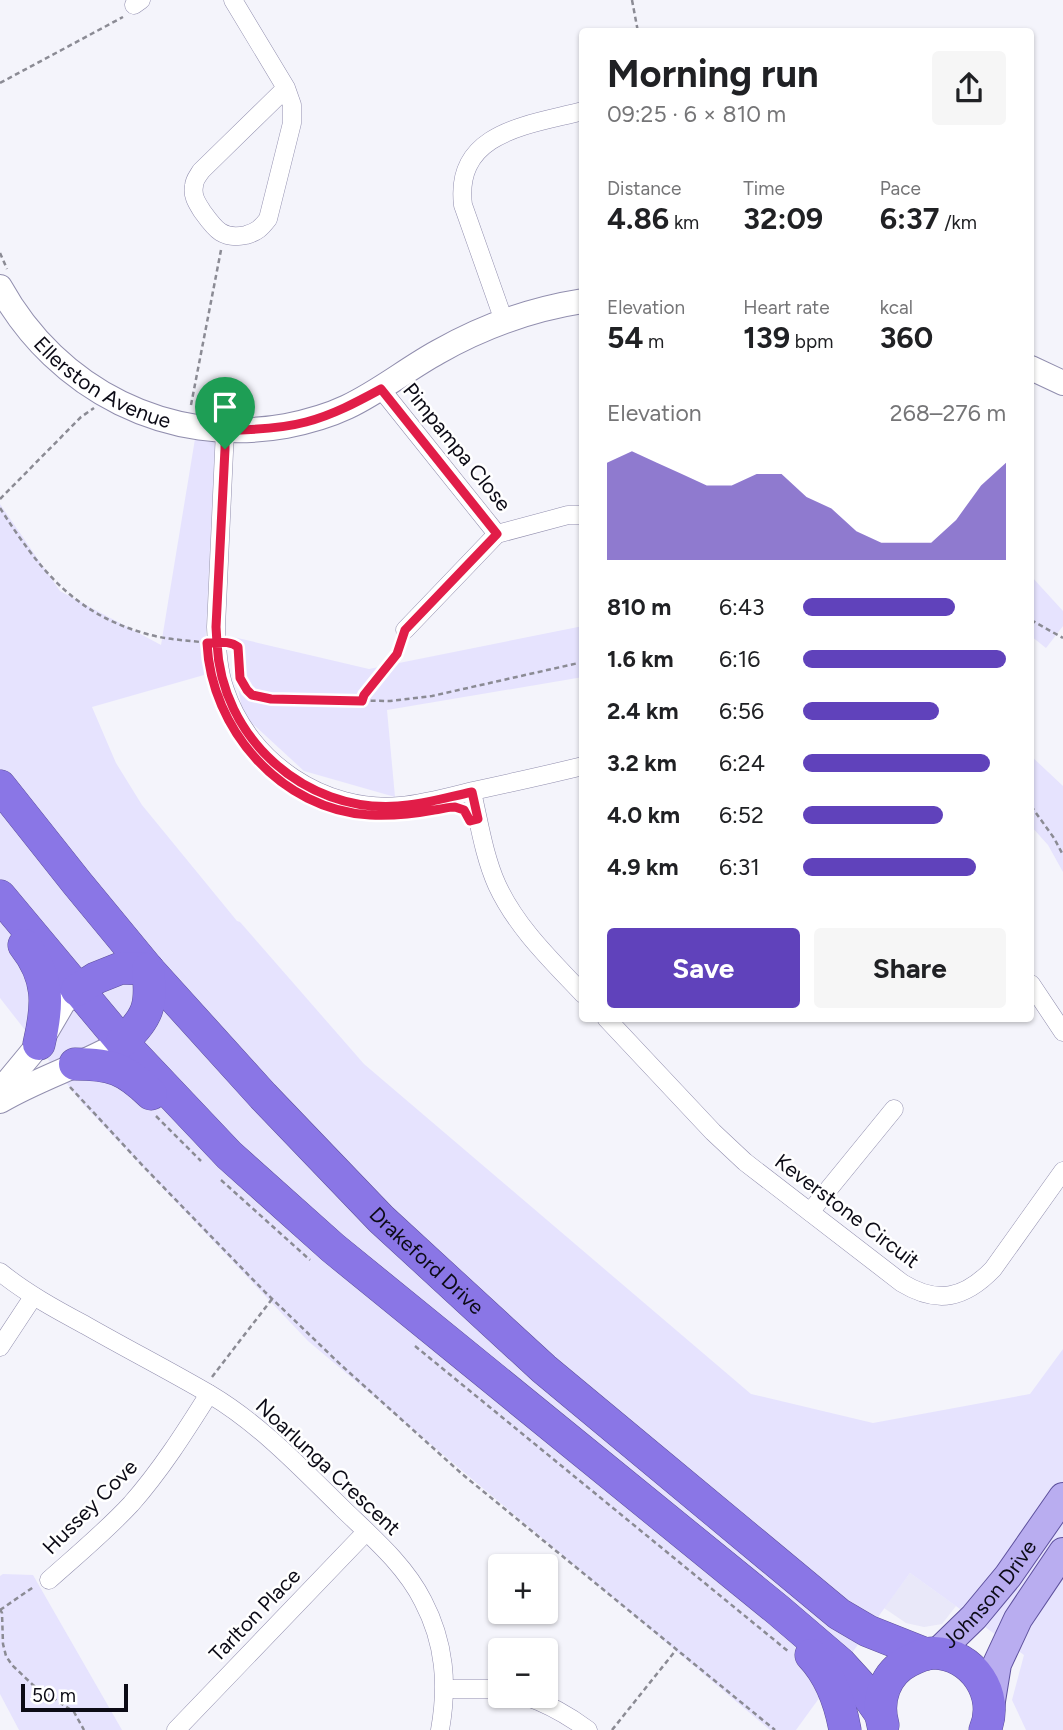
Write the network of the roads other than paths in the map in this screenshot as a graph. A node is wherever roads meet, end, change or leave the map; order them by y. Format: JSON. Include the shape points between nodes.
{"nodes":[{"id":1,"x":233,"y":0,"type":"edge"},
{"id":2,"x":286,"y":89,"type":"junction"},
{"id":3,"x":579,"y":112,"type":"edge"},
{"id":4,"x":5,"y":280,"type":"edge"},
{"id":5,"x":579,"y":303,"type":"edge"},
{"id":6,"x":504,"y":321,"type":"junction"},
{"id":7,"x":1034,"y":369,"type":"edge"},
{"id":8,"x":1063,"y":383,"type":"edge"},
{"id":9,"x":381,"y":389,"type":"junction"},
{"id":10,"x":225,"y":430,"type":"junction"},
{"id":11,"x":579,"y":515,"type":"edge"},
{"id":12,"x":497,"y":534,"type":"junction"},
{"id":13,"x":405,"y":630,"type":"road end"},
{"id":14,"x":579,"y":767,"type":"edge"},
{"id":15,"x":0,"y":786,"type":"edge"},
{"id":16,"x":472,"y":792,"type":"junction"},
{"id":17,"x":0,"y":896,"type":"edge"},
{"id":18,"x":0,"y":914,"type":"edge"},
{"id":19,"x":148,"y":969,"type":"junction"},
{"id":20,"x":1034,"y":988,"type":"edge"},
{"id":21,"x":77,"y":990,"type":"junction"},
{"id":22,"x":579,"y":990,"type":"edge"},
{"id":23,"x":610,"y":1022,"type":"edge"},
{"id":24,"x":1063,"y":1032,"type":"edge"},
{"id":25,"x":122,"y":1042,"type":"junction"},
{"id":26,"x":39,"y":1044,"type":"junction"},
{"id":27,"x":73,"y":1076,"type":"junction"},
{"id":28,"x":0,"y":1091,"type":"edge"},
{"id":29,"x":0,"y":1101,"type":"edge"},
{"id":30,"x":894,"y":1109,"type":"dead end"},
{"id":31,"x":229,"y":1155,"type":"junction"},
{"id":32,"x":1063,"y":1171,"type":"edge"},
{"id":33,"x":810,"y":1212,"type":"junction"},
{"id":34,"x":0,"y":1272,"type":"edge"},
{"id":35,"x":33,"y":1297,"type":"junction"},
{"id":36,"x":0,"y":1347,"type":"edge"},
{"id":37,"x":206,"y":1392,"type":"junction"},
{"id":38,"x":1063,"y":1497,"type":"edge"},
{"id":39,"x":366,"y":1532,"type":"junction"},
{"id":40,"x":1063,"y":1552,"type":"edge"},
{"id":41,"x":49,"y":1580,"type":"road end"},
{"id":42,"x":778,"y":1610,"type":"junction"},
{"id":43,"x":931,"y":1653,"type":"junction"},
{"id":44,"x":445,"y":1689,"type":"junction"},
{"id":45,"x":488,"y":1689,"type":"edge"},
{"id":46,"x":554,"y":1708,"type":"edge"},
{"id":47,"x":991,"y":1719,"type":"edge"},
{"id":48,"x":880,"y":1722,"type":"edge"},
{"id":49,"x":176,"y":1730,"type":"edge"},
{"id":50,"x":440,"y":1730,"type":"edge"},
{"id":51,"x":588,"y":1730,"type":"edge"},
{"id":52,"x":845,"y":1730,"type":"edge"}],
"edges":[{"from":1,"to":2,"type":"street"},
{"from":2,"to":2,"type":"street","via":[[292,123],[268,219],[254,233],[223,235],[196,201],[194,181]]},
{"from":3,"to":6,"type":"street","via":[[492,138],[472,159],[464,177],[463,205]]},
{"from":4,"to":10,"type":"street","name":"Ellerston Avenue","via":[[9,304],[41,345],[75,376],[137,411],[187,426]]},
{"from":5,"to":6,"type":"street","name":"Ellerston Avenue"},
{"from":6,"to":9,"type":"street","name":"Ellerston Avenue","via":[[437,352]]},
{"from":7,"to":8,"type":"street"},
{"from":9,"to":10,"type":"street","name":"Ellerston Avenue","via":[[306,422]]},
{"from":9,"to":12,"type":"street","name":"Pimpampa Close"},
{"from":10,"to":16,"type":"street","via":[[218,660],[225,691],[248,735],[269,759],[309,788],[355,803],[398,806]]},
{"from":11,"to":12,"type":"street","name":"Pimpampa Close"},
{"from":12,"to":13,"type":"street","name":"Pimpampa Close"},
{"from":14,"to":16,"type":"street"},
{"from":15,"to":19,"type":"highway","name":"Drakeford Drive"},
{"from":16,"to":22,"type":"street","via":[[496,883],[525,931]]},
{"from":17,"to":21,"type":"highway"},
{"from":18,"to":26,"type":"highway","via":[[36,961],[45,992]]},
{"from":19,"to":21,"type":"highway","via":[[121,968]]},
{"from":19,"to":25,"type":"highway","via":[[146,1012]]},
{"from":19,"to":43,"type":"highway","name":"Drakeford Drive","via":[[381,1219],[544,1369],[839,1614],[868,1631]]},
{"from":20,"to":24,"type":"street"},
{"from":21,"to":25,"type":"highway"},
{"from":21,"to":26,"type":"street","via":[[63,1003]]},
{"from":23,"to":33,"type":"street","name":"Keverstone Circuit","via":[[745,1162]]},
{"from":25,"to":27,"type":"street"},
{"from":25,"to":31,"type":"highway"},
{"from":26,"to":28,"type":"street"},
{"from":27,"to":29,"type":"street"},
{"from":27,"to":31,"type":"highway","via":[[99,1064],[134,1077],[193,1135]]},
{"from":30,"to":33,"type":"street"},
{"from":31,"to":42,"type":"highway","via":[[333,1248]]},
{"from":32,"to":33,"type":"street","name":"Keverstone Circuit","via":[[993,1269],[979,1283],[951,1294],[932,1295],[902,1283]]},
{"from":34,"to":35,"type":"street","name":"Noarlunga Crescent"},
{"from":35,"to":36,"type":"street"},
{"from":35,"to":37,"type":"street","name":"Noarlunga Crescent"},
{"from":37,"to":39,"type":"street","name":"Noarlunga Crescent","via":[[275,1443]]},
{"from":37,"to":41,"type":"street","name":"Hussey Cove","via":[[161,1468],[131,1504]]},
{"from":38,"to":43,"type":"main road","name":"Johnson Drive","via":[[974,1617]]},
{"from":39,"to":44,"type":"street","name":"Noarlunga Crescent","via":[[407,1575],[423,1601],[443,1658]]},
{"from":39,"to":49,"type":"street","name":"Tarlton Place"},
{"from":40,"to":47,"type":"main road","name":"Johnson Drive","via":[[1018,1619],[997,1664]]},
{"from":42,"to":48,"type":"highway","via":[[861,1686]]},
{"from":42,"to":52,"type":"highway","via":[[784,1631],[813,1657],[834,1688]]},
{"from":43,"to":47,"type":"highway","name":"Drakeford Drive","via":[[963,1662],[977,1674],[986,1689]]},
{"from":43,"to":48,"type":"highway","via":[[901,1665],[889,1678],[881,1695]]},
{"from":44,"to":45,"type":"street"},
{"from":44,"to":50,"type":"street","name":"Noarlunga Crescent"},
{"from":46,"to":51,"type":"street"}]}
